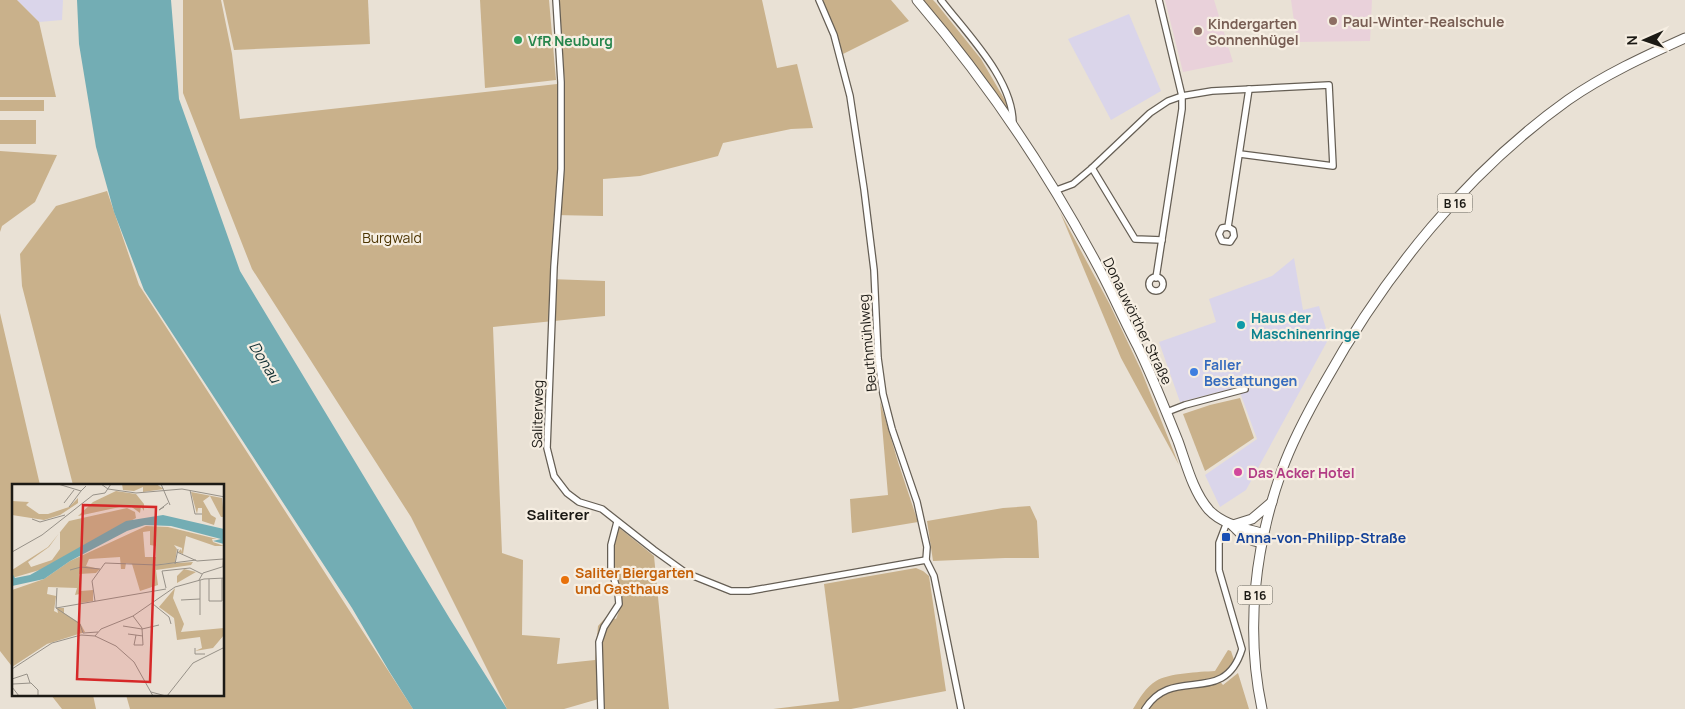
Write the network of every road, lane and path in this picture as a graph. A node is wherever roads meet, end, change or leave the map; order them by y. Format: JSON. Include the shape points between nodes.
{"nodes":[{"id":1,"x":556,"y":0,"type":"edge"},
{"id":2,"x":818,"y":0,"type":"edge"},
{"id":3,"x":917,"y":0,"type":"edge"},
{"id":4,"x":941,"y":0,"type":"edge"},
{"id":5,"x":1158,"y":0,"type":"edge"},
{"id":6,"x":1685,"y":38,"type":"edge"},
{"id":7,"x":1250,"y":89,"type":"junction"},
{"id":8,"x":1182,"y":96,"type":"junction"},
{"id":9,"x":1013,"y":126,"type":"junction"},
{"id":10,"x":1240,"y":154,"type":"junction"},
{"id":11,"x":1092,"y":168,"type":"junction"},
{"id":12,"x":1054,"y":191,"type":"junction"},
{"id":13,"x":1228,"y":227,"type":"dead end"},
{"id":14,"x":1162,"y":240,"type":"junction"},
{"id":15,"x":1156,"y":278,"type":"dead end"},
{"id":16,"x":1245,"y":389,"type":"dead end"},
{"id":17,"x":1167,"y":412,"type":"junction"},
{"id":18,"x":1272,"y":502,"type":"junction"},
{"id":19,"x":617,"y":522,"type":"junction"},
{"id":20,"x":1230,"y":524,"type":"junction"},
{"id":21,"x":1263,"y":539,"type":"junction"},
{"id":22,"x":926,"y":560,"type":"junction"},
{"id":23,"x":601,"y":709,"type":"edge"},
{"id":24,"x":961,"y":709,"type":"edge"},
{"id":25,"x":1145,"y":709,"type":"edge"},
{"id":26,"x":1262,"y":709,"type":"edge"}],
"edges":[{"from":1,"to":19,"type":"street","name":"Saliterweg","via":[[562,82],[561,169],[547,448],[554,476],[567,494],[579,502],[602,509]]},
{"from":2,"to":22,"type":"street","name":"Beuthmühlweg","via":[[834,35],[850,96],[874,270],[878,358],[892,429],[918,502],[927,547]]},
{"from":3,"to":9,"type":"main road","name":"Donauwörther Straße"},
{"from":4,"to":9,"type":"street","name":"Donauwörther Straße","via":[[991,65],[1010,99]]},
{"from":5,"to":8,"type":"street"},
{"from":6,"to":18,"type":"main road","number":"B 16","via":[[1570,99],[1496,160],[1433,226],[1349,339],[1295,438]]},
{"from":7,"to":8,"type":"street"},
{"from":7,"to":10,"type":"street"},
{"from":7,"to":10,"type":"street","via":[[1329,85],[1333,166]]},
{"from":8,"to":11,"type":"street","via":[[1150,113]]},
{"from":8,"to":14,"type":"street"},
{"from":9,"to":12,"type":"main road","name":"Donauwörther Straße"},
{"from":10,"to":13,"type":"street"},
{"from":11,"to":12,"type":"street","via":[[1072,184]]},
{"from":11,"to":14,"type":"street","via":[[1135,238]]},
{"from":12,"to":17,"type":"main road","name":"Donauwörther Straße","via":[[1101,272]]},
{"from":14,"to":15,"type":"street"},
{"from":16,"to":17,"type":"street"},
{"from":17,"to":20,"type":"main road","name":"Donauwörther Straße","via":[[1197,492],[1209,509]]},
{"from":18,"to":20,"type":"main road","via":[[1252,519]]},
{"from":18,"to":21,"type":"main road","number":"B 16"},
{"from":19,"to":22,"type":"street","name":"Saliterweg","via":[[686,573],[731,590],[749,591]]},
{"from":19,"to":23,"type":"street","via":[[611,545],[611,568],[619,604],[604,627],[599,642]]},
{"from":20,"to":21,"type":"main road","name":"Donauwörther Straße"},
{"from":20,"to":25,"type":"street","via":[[1219,543],[1219,570],[1242,649],[1238,662],[1217,681],[1163,691]]},
{"from":21,"to":26,"type":"main road","number":"B 16","via":[[1254,607],[1253,646]]},
{"from":22,"to":24,"type":"street","name":"Beuthmühlweg","via":[[934,576]]}]}
